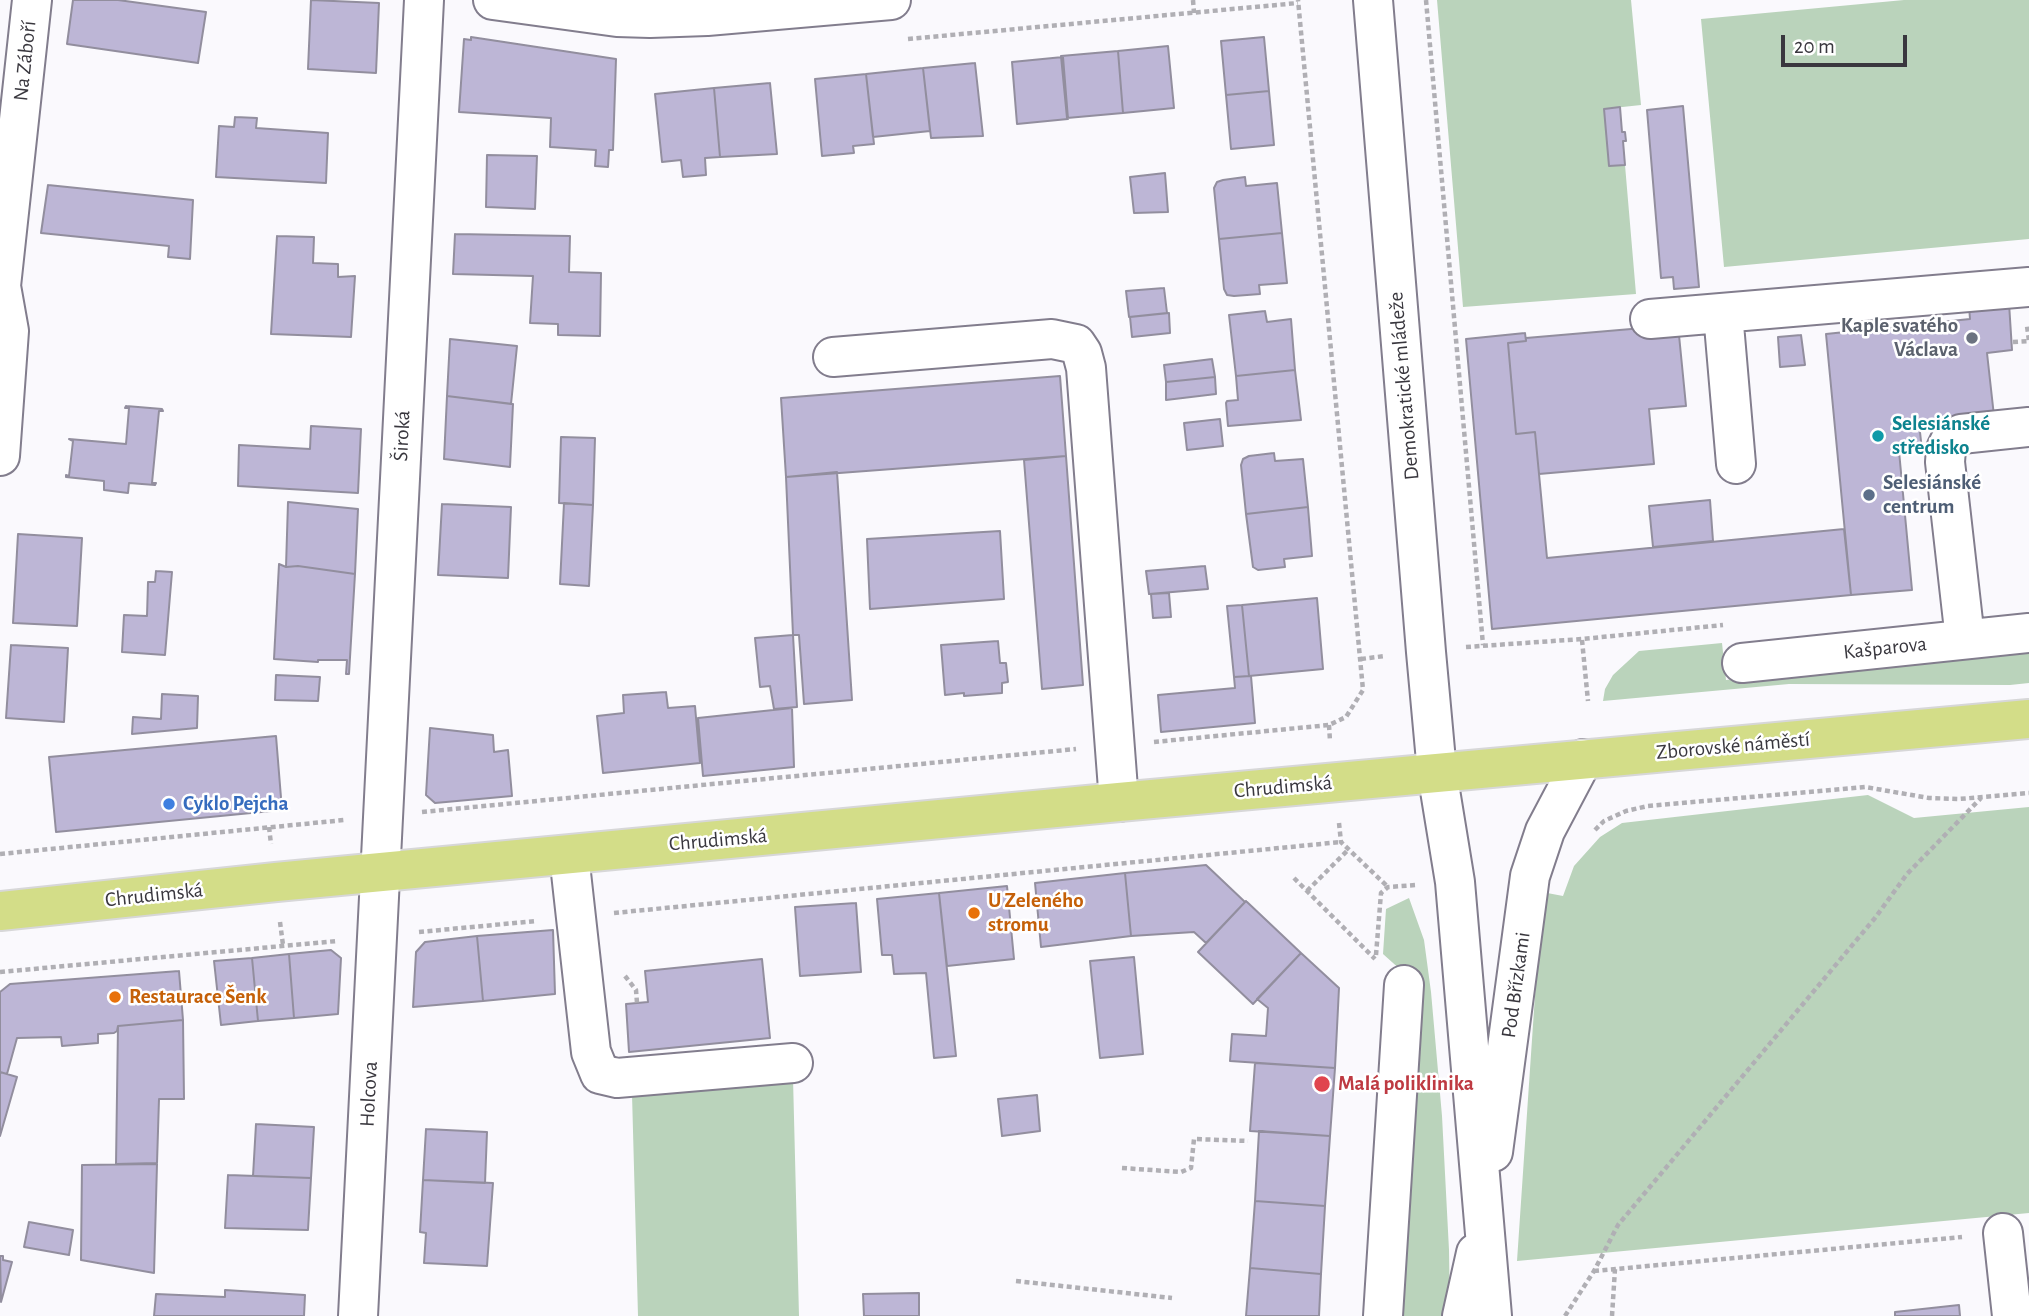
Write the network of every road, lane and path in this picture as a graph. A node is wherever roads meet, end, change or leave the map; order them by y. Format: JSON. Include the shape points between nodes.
{"nodes":[{"id":1,"x":32,"y":0,"type":"edge"},
{"id":2,"x":424,"y":0,"type":"edge"},
{"id":3,"x":493,"y":0,"type":"edge"},
{"id":4,"x":891,"y":0,"type":"edge"},
{"id":5,"x":1193,"y":0,"type":"edge"},
{"id":6,"x":1373,"y":0,"type":"edge"},
{"id":7,"x":1426,"y":0,"type":"edge"},
{"id":8,"x":1298,"y":2,"type":"edge"},
{"id":9,"x":10,"y":101,"type":"edge"},
{"id":10,"x":2029,"y":287,"type":"edge"},
{"id":11,"x":1723,"y":313,"type":"junction"},
{"id":12,"x":1650,"y":319,"type":"dead end"},
{"id":13,"x":2029,"y":341,"type":"edge"},
{"id":14,"x":2013,"y":342,"type":"dead end"},
{"id":15,"x":833,"y":356,"type":"dead end"},
{"id":16,"x":2029,"y":427,"type":"edge"},
{"id":17,"x":0,"y":456,"type":"edge"},
{"id":18,"x":1736,"y":464,"type":"dead end"},
{"id":19,"x":2029,"y":633,"type":"edge"},
{"id":20,"x":1582,"y":639,"type":"dead end"},
{"id":21,"x":1965,"y":639,"type":"junction"},
{"id":22,"x":1483,"y":645,"type":"dead end"},
{"id":23,"x":1742,"y":663,"type":"dead end"},
{"id":24,"x":1588,"y":701,"type":"dead end"},
{"id":25,"x":2029,"y":719,"type":"edge"},
{"id":26,"x":1115,"y":745,"type":"junction"},
{"id":27,"x":1584,"y":759,"type":"junction"},
{"id":28,"x":1437,"y":772,"type":"junction"},
{"id":29,"x":2029,"y":793,"type":"edge"},
{"id":30,"x":1982,"y":797,"type":"junction"},
{"id":31,"x":1119,"y":802,"type":"junction"},
{"id":32,"x":1603,"y":809,"type":"dead end"},
{"id":33,"x":384,"y":816,"type":"junction"},
{"id":34,"x":1604,"y":821,"type":"junction"},
{"id":35,"x":1585,"y":838,"type":"dead end"},
{"id":36,"x":1349,"y":849,"type":"junction"},
{"id":37,"x":0,"y":853,"type":"edge"},
{"id":38,"x":569,"y":855,"type":"junction"},
{"id":39,"x":380,"y":873,"type":"junction"},
{"id":40,"x":1307,"y":891,"type":"dead end"},
{"id":41,"x":0,"y":911,"type":"edge"},
{"id":42,"x":576,"y":917,"type":"junction"},
{"id":43,"x":377,"y":936,"type":"junction"},
{"id":44,"x":0,"y":972,"type":"edge"},
{"id":45,"x":1404,"y":985,"type":"joint"},
{"id":46,"x":793,"y":1063,"type":"dead end"},
{"id":47,"x":1248,"y":1141,"type":"dead end"},
{"id":48,"x":1122,"y":1168,"type":"dead end"},
{"id":49,"x":1483,"y":1221,"type":"junction"},
{"id":50,"x":2003,"y":1233,"type":"joint"},
{"id":51,"x":1615,"y":1269,"type":"junction"},
{"id":52,"x":1594,"y":1271,"type":"junction"},
{"id":53,"x":1016,"y":1281,"type":"dead end"},
{"id":54,"x":1172,"y":1298,"type":"dead end"},
{"id":55,"x":358,"y":1316,"type":"edge"},
{"id":56,"x":1383,"y":1316,"type":"edge"},
{"id":57,"x":1462,"y":1316,"type":"edge"},
{"id":58,"x":1492,"y":1316,"type":"edge"},
{"id":59,"x":1565,"y":1316,"type":"edge"},
{"id":60,"x":1612,"y":1316,"type":"edge"},
{"id":61,"x":2012,"y":1316,"type":"edge"}],
"edges":[{"from":1,"to":9,"type":"street","name":"Na Záboří"},
{"from":2,"to":33,"type":"street","name":"Široká"},
{"from":3,"to":4,"type":"street","via":[[650,18]]},
{"from":5,"to":8,"type":"path","via":[[1194,13]]},
{"from":6,"to":28,"type":"street","name":"Demokratické mládeže"},
{"from":7,"to":22,"type":"path"},
{"from":8,"to":26,"type":"path","via":[[1363,690],[1346,717],[1329,725]]},
{"from":9,"to":17,"type":"street","name":"Na Záboří","via":[[1,285],[9,331]]},
{"from":10,"to":11,"type":"street"},
{"from":11,"to":12,"type":"street"},
{"from":11,"to":18,"type":"street"},
{"from":13,"to":14,"type":"path"},
{"from":15,"to":26,"type":"street","via":[[1052,340],[1076,344],[1086,368]]},
{"from":16,"to":21,"type":"street","via":[[1961,434],[1951,439],[1946,449]]},
{"from":19,"to":21,"type":"street","name":"Kašparova"},
{"from":20,"to":24,"type":"path"},
{"from":21,"to":23,"type":"street","name":"Kašparova"},
{"from":25,"to":27,"type":"main road","name":"Zborovské náměstí"},
{"from":26,"to":31,"type":"street"},
{"from":26,"to":33,"type":"path"},
{"from":27,"to":28,"type":"main road","name":"Zborovské náměstí"},
{"from":27,"to":49,"type":"street","name":"Pod Břízkami","via":[[1545,831],[1530,876]]},
{"from":28,"to":31,"type":"main road","name":"Chrudimská"},
{"from":28,"to":49,"type":"street","name":"Pod Břízkami","via":[[1455,882]]},
{"from":29,"to":30,"type":"path"},
{"from":30,"to":34,"type":"path","via":[[1929,798],[1865,787],[1648,806]]},
{"from":30,"to":52,"type":"path","via":[[1907,874],[1618,1225]]},
{"from":31,"to":38,"type":"main road","name":"Chrudimská"},
{"from":32,"to":34,"type":"path"},
{"from":33,"to":37,"type":"path"},
{"from":33,"to":39,"type":"street","name":"Široká"},
{"from":34,"to":35,"type":"path"},
{"from":36,"to":40,"type":"path"},
{"from":36,"to":42,"type":"path","via":[[1341,842]]},
{"from":36,"to":45,"type":"path","via":[[1388,887],[1381,893],[1376,959]]},
{"from":38,"to":39,"type":"main road","name":"Chrudimská"},
{"from":38,"to":42,"type":"street"},
{"from":39,"to":41,"type":"main road","name":"Chrudimská"},
{"from":39,"to":43,"type":"street","name":"Holcova"},
{"from":42,"to":43,"type":"path"},
{"from":42,"to":46,"type":"street","via":[[591,1052],[600,1074],[617,1078]]},
{"from":43,"to":44,"type":"path"},
{"from":43,"to":55,"type":"street","name":"Holcova"},
{"from":45,"to":56,"type":"street"},
{"from":47,"to":48,"type":"path","via":[[1194,1139],[1191,1168],[1181,1172]]},
{"from":49,"to":57,"type":"street","name":"Pod Břízkami"},
{"from":49,"to":58,"type":"street","name":"Pod Břízkami"},
{"from":50,"to":51,"type":"path"},
{"from":50,"to":61,"type":"street"},
{"from":51,"to":52,"type":"path"},
{"from":51,"to":60,"type":"path"},
{"from":52,"to":59,"type":"path"},
{"from":53,"to":54,"type":"path"}]}
